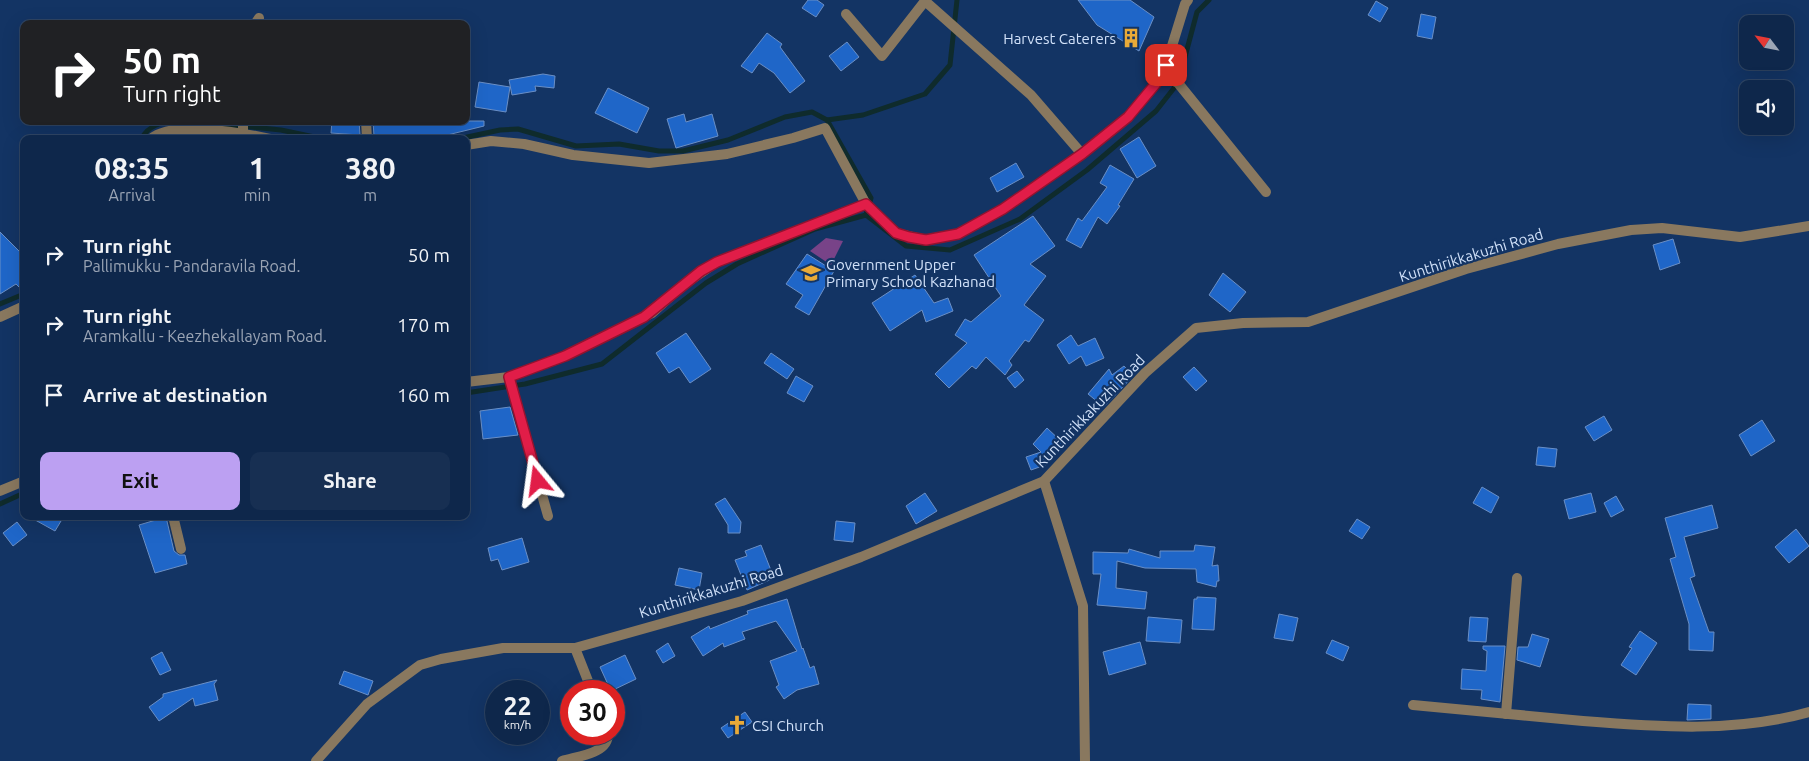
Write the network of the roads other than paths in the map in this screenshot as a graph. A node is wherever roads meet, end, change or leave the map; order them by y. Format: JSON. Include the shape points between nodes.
{"nodes":[{"id":1,"x":1188,"y":0,"type":"edge"},
{"id":2,"x":846,"y":14,"type":"dead end"},
{"id":3,"x":1163,"y":75,"type":"junction"},
{"id":4,"x":243,"y":125,"type":"edge"},
{"id":5,"x":243,"y":133,"type":"junction"},
{"id":6,"x":156,"y":135,"type":"edge"},
{"id":7,"x":252,"y":135,"type":"edge"},
{"id":8,"x":470,"y":144,"type":"edge"},
{"id":9,"x":1082,"y":154,"type":"junction"},
{"id":10,"x":1266,"y":192,"type":"dead end"},
{"id":11,"x":866,"y":204,"type":"junction"},
{"id":12,"x":1809,"y":226,"type":"edge"},
{"id":13,"x":20,"y":308,"type":"edge"},
{"id":14,"x":0,"y":317,"type":"edge"},
{"id":15,"x":509,"y":377,"type":"junction"},
{"id":16,"x":470,"y":382,"type":"edge"},
{"id":17,"x":1044,"y":481,"type":"junction"},
{"id":18,"x":20,"y":483,"type":"edge"},
{"id":19,"x":0,"y":491,"type":"edge"},
{"id":20,"x":548,"y":516,"type":"dead end"},
{"id":21,"x":173,"y":520,"type":"edge"},
{"id":22,"x":181,"y":549,"type":"dead end"},
{"id":23,"x":1517,"y":578,"type":"dead end"},
{"id":24,"x":575,"y":648,"type":"junction"},
{"id":25,"x":588,"y":680,"type":"edge"},
{"id":26,"x":1413,"y":705,"type":"dead end"},
{"id":27,"x":1809,"y":712,"type":"edge"},
{"id":28,"x":1506,"y":714,"type":"junction"},
{"id":29,"x":603,"y":745,"type":"edge"},
{"id":30,"x":316,"y":761,"type":"edge"},
{"id":31,"x":562,"y":761,"type":"edge"},
{"id":32,"x":1085,"y":761,"type":"edge"}],
"edges":[{"from":1,"to":3,"type":"street","via":[[1184,4]]},
{"from":2,"to":9,"type":"street","via":[[882,56],[925,0],[1031,95]]},
{"from":3,"to":9,"type":"street","via":[[1128,117]]},
{"from":3,"to":10,"type":"street","via":[[1178,83]]},
{"from":4,"to":5,"type":"street"},
{"from":5,"to":6,"type":"street","via":[[168,130]]},
{"from":5,"to":7,"type":"street"},
{"from":8,"to":11,"type":"street","via":[[491,141],[524,144],[573,155],[649,163],[727,154],[825,128]]},
{"from":9,"to":11,"type":"street","via":[[1003,209],[958,234],[926,240],[896,233]]},
{"from":11,"to":15,"type":"street","via":[[717,262],[644,317],[565,356]]},
{"from":12,"to":17,"type":"street","name":"Kunthirikkakuzhi Road","via":[[1740,237],[1662,228],[1631,230],[1558,244],[1466,270],[1308,322],[1196,328],[1145,373]]},
{"from":13,"to":14,"type":"street"},
{"from":15,"to":16,"type":"street"},
{"from":15,"to":20,"type":"street"},
{"from":17,"to":24,"type":"street","name":"Kunthirikkakuzhi Road","via":[[861,557],[742,601]]},
{"from":17,"to":32,"type":"street","via":[[1083,606]]},
{"from":18,"to":19,"type":"street"},
{"from":21,"to":22,"type":"street"},
{"from":23,"to":28,"type":"street"},
{"from":24,"to":25,"type":"street"},
{"from":24,"to":30,"type":"street","name":"Kunthirikkakuzhi Road","via":[[503,648],[441,658],[420,665],[367,704]]},
{"from":26,"to":28,"type":"street"},
{"from":27,"to":28,"type":"street","via":[[1784,719],[1649,727]]},
{"from":29,"to":31,"type":"street"}]}
